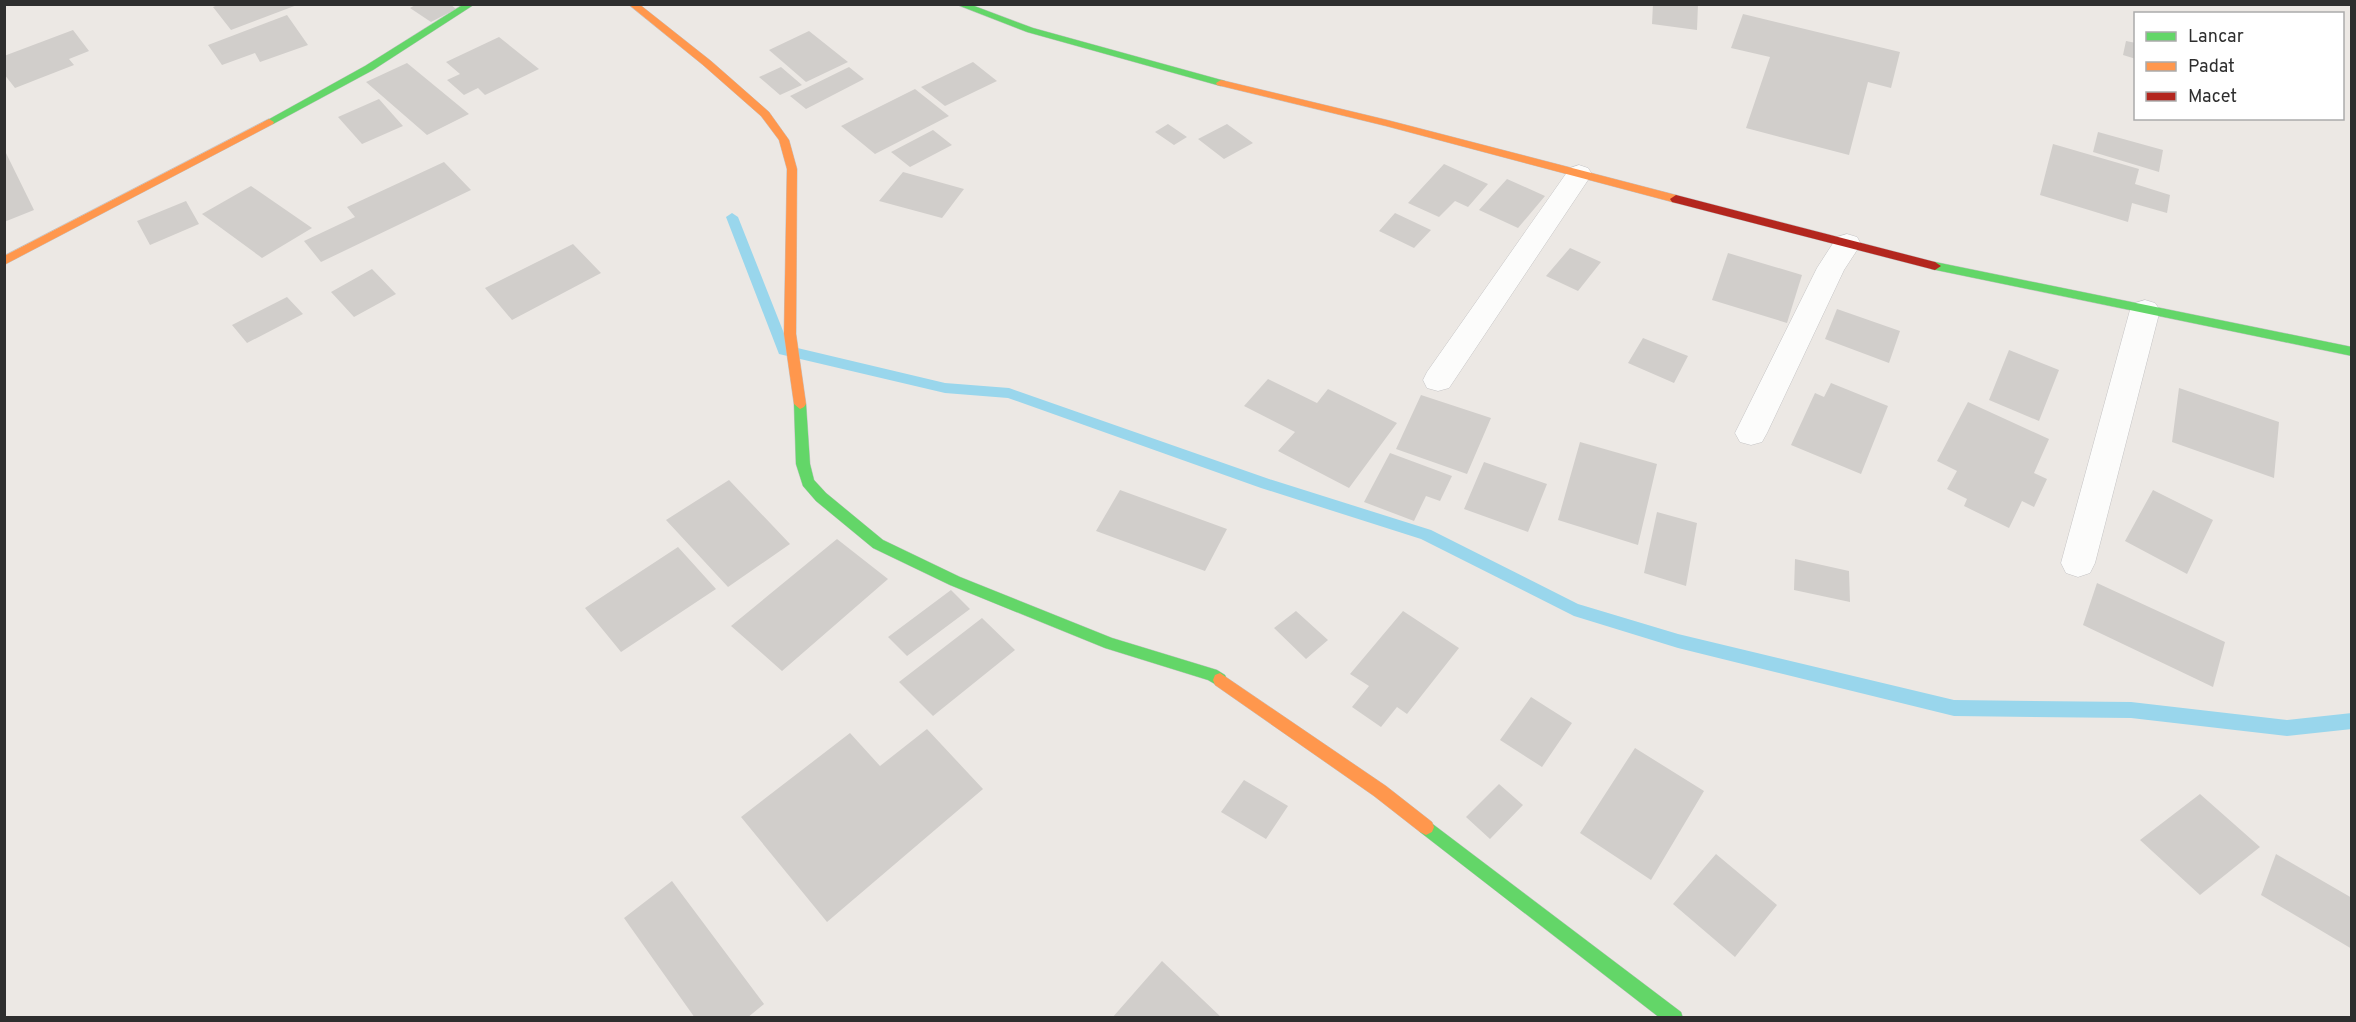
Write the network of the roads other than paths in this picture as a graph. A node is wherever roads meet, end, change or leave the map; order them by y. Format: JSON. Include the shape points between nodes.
{"nodes":[{"id":1,"x":471,"y":4,"type":"edge"},
{"id":2,"x":632,"y":4,"type":"edge"},
{"id":3,"x":958,"y":4,"type":"edge"},
{"id":4,"x":1579,"y":174,"type":"junction"},
{"id":5,"x":1847,"y":244,"type":"junction"},
{"id":6,"x":4,"y":261,"type":"edge"},
{"id":7,"x":2145,"y":310,"type":"junction"},
{"id":8,"x":2352,"y":352,"type":"edge"},
{"id":9,"x":1438,"y":380,"type":"dead end"},
{"id":10,"x":1751,"y":433,"type":"dead end"},
{"id":11,"x":2078,"y":563,"type":"dead end"},
{"id":12,"x":1675,"y":1017,"type":"edge"}],
"edges":[{"from":1,"to":6,"type":"street","via":[[369,68]]},
{"from":2,"to":12,"type":"street","via":[[757,107],[784,140],[792,169],[790,334],[799,385],[803,464],[808,482],[821,497],[878,544],[955,581],[1110,644],[1212,675],[1380,791]]},
{"from":3,"to":4,"type":"street","via":[[1030,30],[1177,72]]},
{"from":4,"to":5,"type":"street"},
{"from":4,"to":9,"type":"street"},
{"from":5,"to":7,"type":"street","via":[[1928,266]]},
{"from":5,"to":10,"type":"street","via":[[1831,268]]},
{"from":7,"to":8,"type":"street"},
{"from":7,"to":11,"type":"street"}]}
